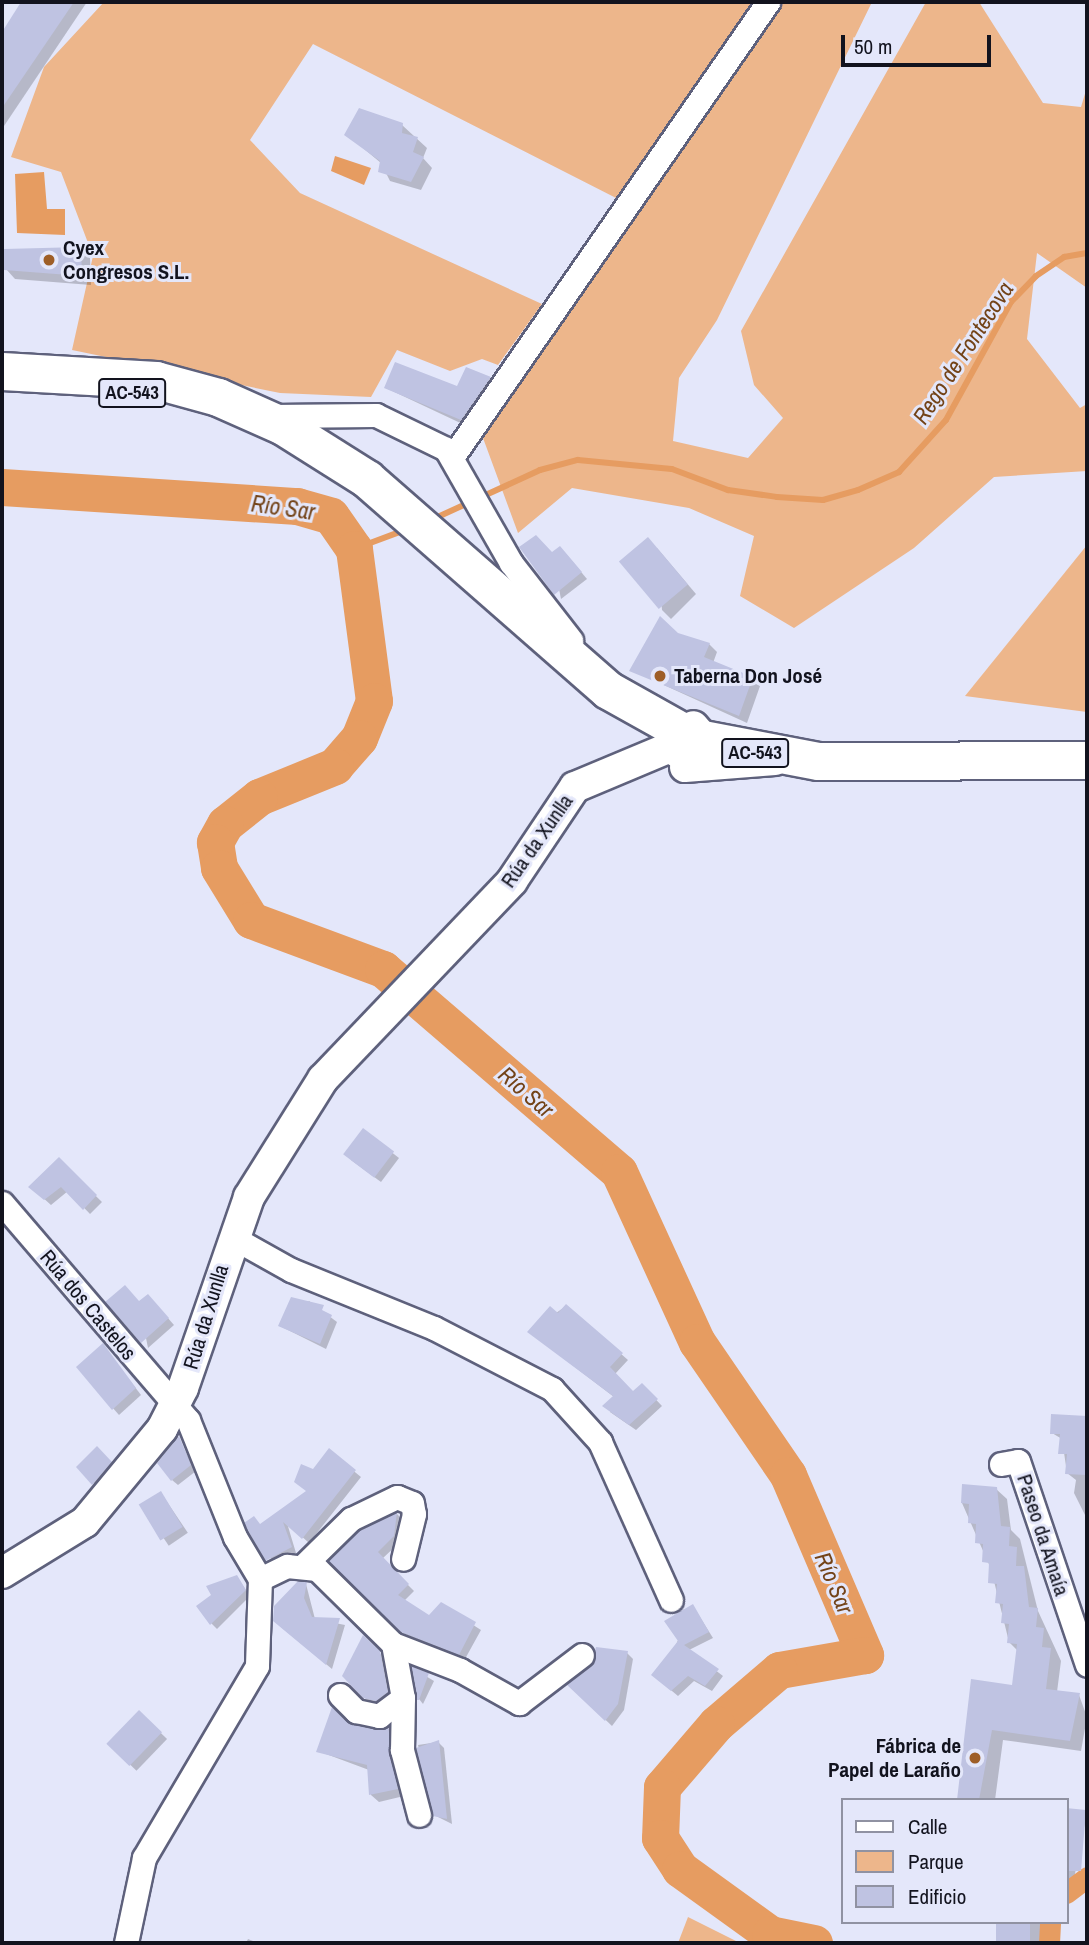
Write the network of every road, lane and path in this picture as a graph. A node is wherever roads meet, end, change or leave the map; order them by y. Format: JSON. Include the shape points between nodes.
{"nodes":[{"id":1,"x":768,"y":2,"type":"edge"},
{"id":2,"x":2,"y":371,"type":"edge"},
{"id":3,"x":2,"y":391,"type":"edge"},
{"id":4,"x":261,"y":415,"type":"junction"},
{"id":5,"x":453,"y":456,"type":"junction"},
{"id":6,"x":482,"y":576,"type":"junction"},
{"id":7,"x":603,"y":678,"type":"junction"},
{"id":8,"x":1087,"y":742,"type":"edge"},
{"id":9,"x":888,"y":745,"type":"junction"},
{"id":10,"x":692,"y":749,"type":"junction"},
{"id":11,"x":632,"y":758,"type":"junction"},
{"id":12,"x":1087,"y":760,"type":"edge"},
{"id":13,"x":604,"y":773,"type":"junction"},
{"id":14,"x":2,"y":1203,"type":"edge"},
{"id":15,"x":232,"y":1237,"type":"junction"},
{"id":16,"x":175,"y":1408,"type":"junction"},
{"id":17,"x":1001,"y":1464,"type":"dead end"},
{"id":18,"x":402,"y":1559,"type":"dead end"},
{"id":19,"x":304,"y":1565,"type":"junction"},
{"id":20,"x":2,"y":1573,"type":"edge"},
{"id":21,"x":260,"y":1580,"type":"junction"},
{"id":22,"x":671,"y":1600,"type":"dead end"},
{"id":23,"x":393,"y":1644,"type":"junction"},
{"id":24,"x":582,"y":1655,"type":"dead end"},
{"id":25,"x":1087,"y":1665,"type":"edge"},
{"id":26,"x":340,"y":1695,"type":"dead end"},
{"id":27,"x":403,"y":1698,"type":"junction"},
{"id":28,"x":419,"y":1815,"type":"dead end"},
{"id":29,"x":126,"y":1943,"type":"edge"}],
"edges":[{"from":1,"to":5,"type":"street"},
{"from":2,"to":4,"type":"main road","number":"AC-543","via":[[138,377],[194,389]]},
{"from":3,"to":4,"type":"main road","number":"AC-543","via":[[141,393]]},
{"from":4,"to":5,"type":"street","via":[[376,415],[410,426]]},
{"from":4,"to":6,"type":"main road","number":"AC-543","via":[[378,488]]},
{"from":5,"to":7,"type":"street","via":[[496,539]]},
{"from":6,"to":7,"type":"main road","number":"AC-543"},
{"from":6,"to":7,"type":"main road","number":"AC-543"},
{"from":7,"to":9,"type":"main road","number":"AC-543","via":[[724,725],[802,741]]},
{"from":7,"to":10,"type":"main road","number":"AC-543"},
{"from":7,"to":11,"type":"street","via":[[642,734]]},
{"from":8,"to":9,"type":"main road","number":"AC-543"},
{"from":9,"to":10,"type":"street"},
{"from":10,"to":11,"type":"street","name":"Rúa da Xunlla"},
{"from":10,"to":12,"type":"main road","number":"AC-543","via":[[798,759]]},
{"from":10,"to":13,"type":"street","name":"Rúa da Xunlla"},
{"from":11,"to":13,"type":"street","name":"Rúa da Xunlla"},
{"from":13,"to":15,"type":"street","name":"Rúa da Xunlla","via":[[575,787],[517,876],[396,999],[292,1121]]},
{"from":14,"to":16,"type":"street","name":"Rúa dos Castelos"},
{"from":15,"to":16,"type":"street","name":"Rúa da Xunlla"},
{"from":15,"to":22,"type":"street","via":[[291,1270],[434,1328],[552,1389],[600,1442]]},
{"from":16,"to":20,"type":"street","name":"Rúa da Xunlla","via":[[137,1465],[85,1522]]},
{"from":16,"to":21,"type":"street","via":[[188,1420],[234,1537]]},
{"from":17,"to":25,"type":"street","name":"Paseo da Amaía","via":[[1018,1461]]},
{"from":18,"to":19,"type":"street","via":[[414,1514],[412,1503],[397,1497],[351,1520]]},
{"from":19,"to":21,"type":"street","via":[[271,1570]]},
{"from":19,"to":23,"type":"street","via":[[364,1610]]},
{"from":21,"to":29,"type":"street","via":[[257,1666],[144,1858]]},
{"from":23,"to":24,"type":"street","via":[[519,1703]]},
{"from":23,"to":27,"type":"street"},
{"from":26,"to":27,"type":"street","via":[[356,1711],[379,1716]]},
{"from":27,"to":28,"type":"street","via":[[402,1750]]}]}
